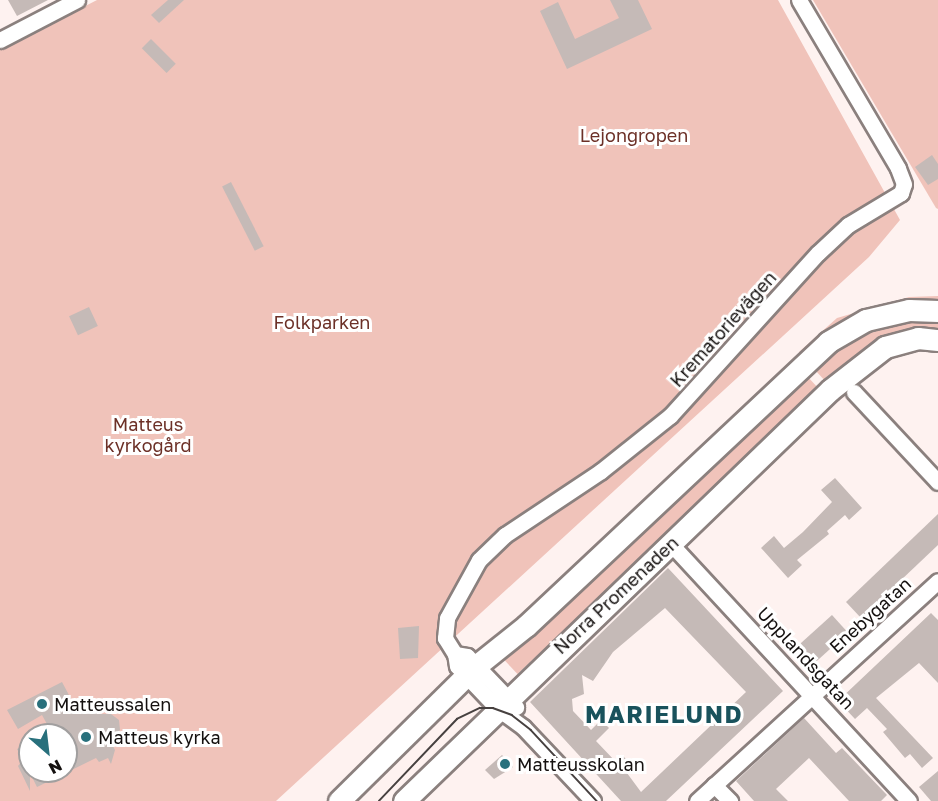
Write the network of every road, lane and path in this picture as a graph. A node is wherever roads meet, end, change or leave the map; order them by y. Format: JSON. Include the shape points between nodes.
{"nodes":[{"id":1,"x":77,"y":0,"type":"edge"},
{"id":2,"x":799,"y":0,"type":"edge"},
{"id":3,"x":0,"y":40,"type":"edge"},
{"id":4,"x":938,"y":311,"type":"edge"},
{"id":5,"x":938,"y":340,"type":"edge"},
{"id":6,"x":854,"y":393,"type":"dead end"},
{"id":7,"x":938,"y":482,"type":"edge"},
{"id":8,"x":671,"y":544,"type":"junction"},
{"id":9,"x":938,"y":581,"type":"edge"},
{"id":10,"x":475,"y":675,"type":"junction"},
{"id":11,"x":812,"y":693,"type":"junction"},
{"id":12,"x":503,"y":703,"type":"junction"},
{"id":13,"x":714,"y":785,"type":"junction"},
{"id":14,"x":339,"y":801,"type":"edge"},
{"id":15,"x":404,"y":801,"type":"edge"},
{"id":16,"x":593,"y":801,"type":"edge"},
{"id":17,"x":697,"y":801,"type":"edge"},
{"id":18,"x":730,"y":801,"type":"edge"},
{"id":19,"x":909,"y":801,"type":"edge"}],
"edges":[{"from":1,"to":3,"type":"street"},
{"from":2,"to":10,"type":"street","name":"Krematorievägen","via":[[898,168],[904,184],[901,193],[848,225],[818,253],[670,416],[592,478],[505,535],[479,560],[460,587],[447,618],[445,638],[455,654],[467,656]]},
{"from":4,"to":10,"type":"main road","via":[[909,310],[866,320],[818,351]]},
{"from":5,"to":8,"type":"main road","name":"Norra Promenaden","via":[[918,338],[885,347],[830,390]]},
{"from":6,"to":7,"type":"street"},
{"from":8,"to":11,"type":"street","name":"Upplandsgatan"},
{"from":8,"to":12,"type":"main road","name":"Norra Promenaden"},
{"from":9,"to":11,"type":"street","name":"Enebygatan"},
{"from":10,"to":12,"type":"street","name":"Krematorievägen"},
{"from":10,"to":14,"type":"main road"},
{"from":11,"to":13,"type":"street","name":"Enebygatan"},
{"from":11,"to":19,"type":"street","name":"Upplandsgatan"},
{"from":12,"to":15,"type":"main road","name":"Norra Promenaden"},
{"from":12,"to":16,"type":"street","name":"Krematorievägen"},
{"from":13,"to":17,"type":"street","name":"Enebygatan"},
{"from":13,"to":18,"type":"street"}]}
